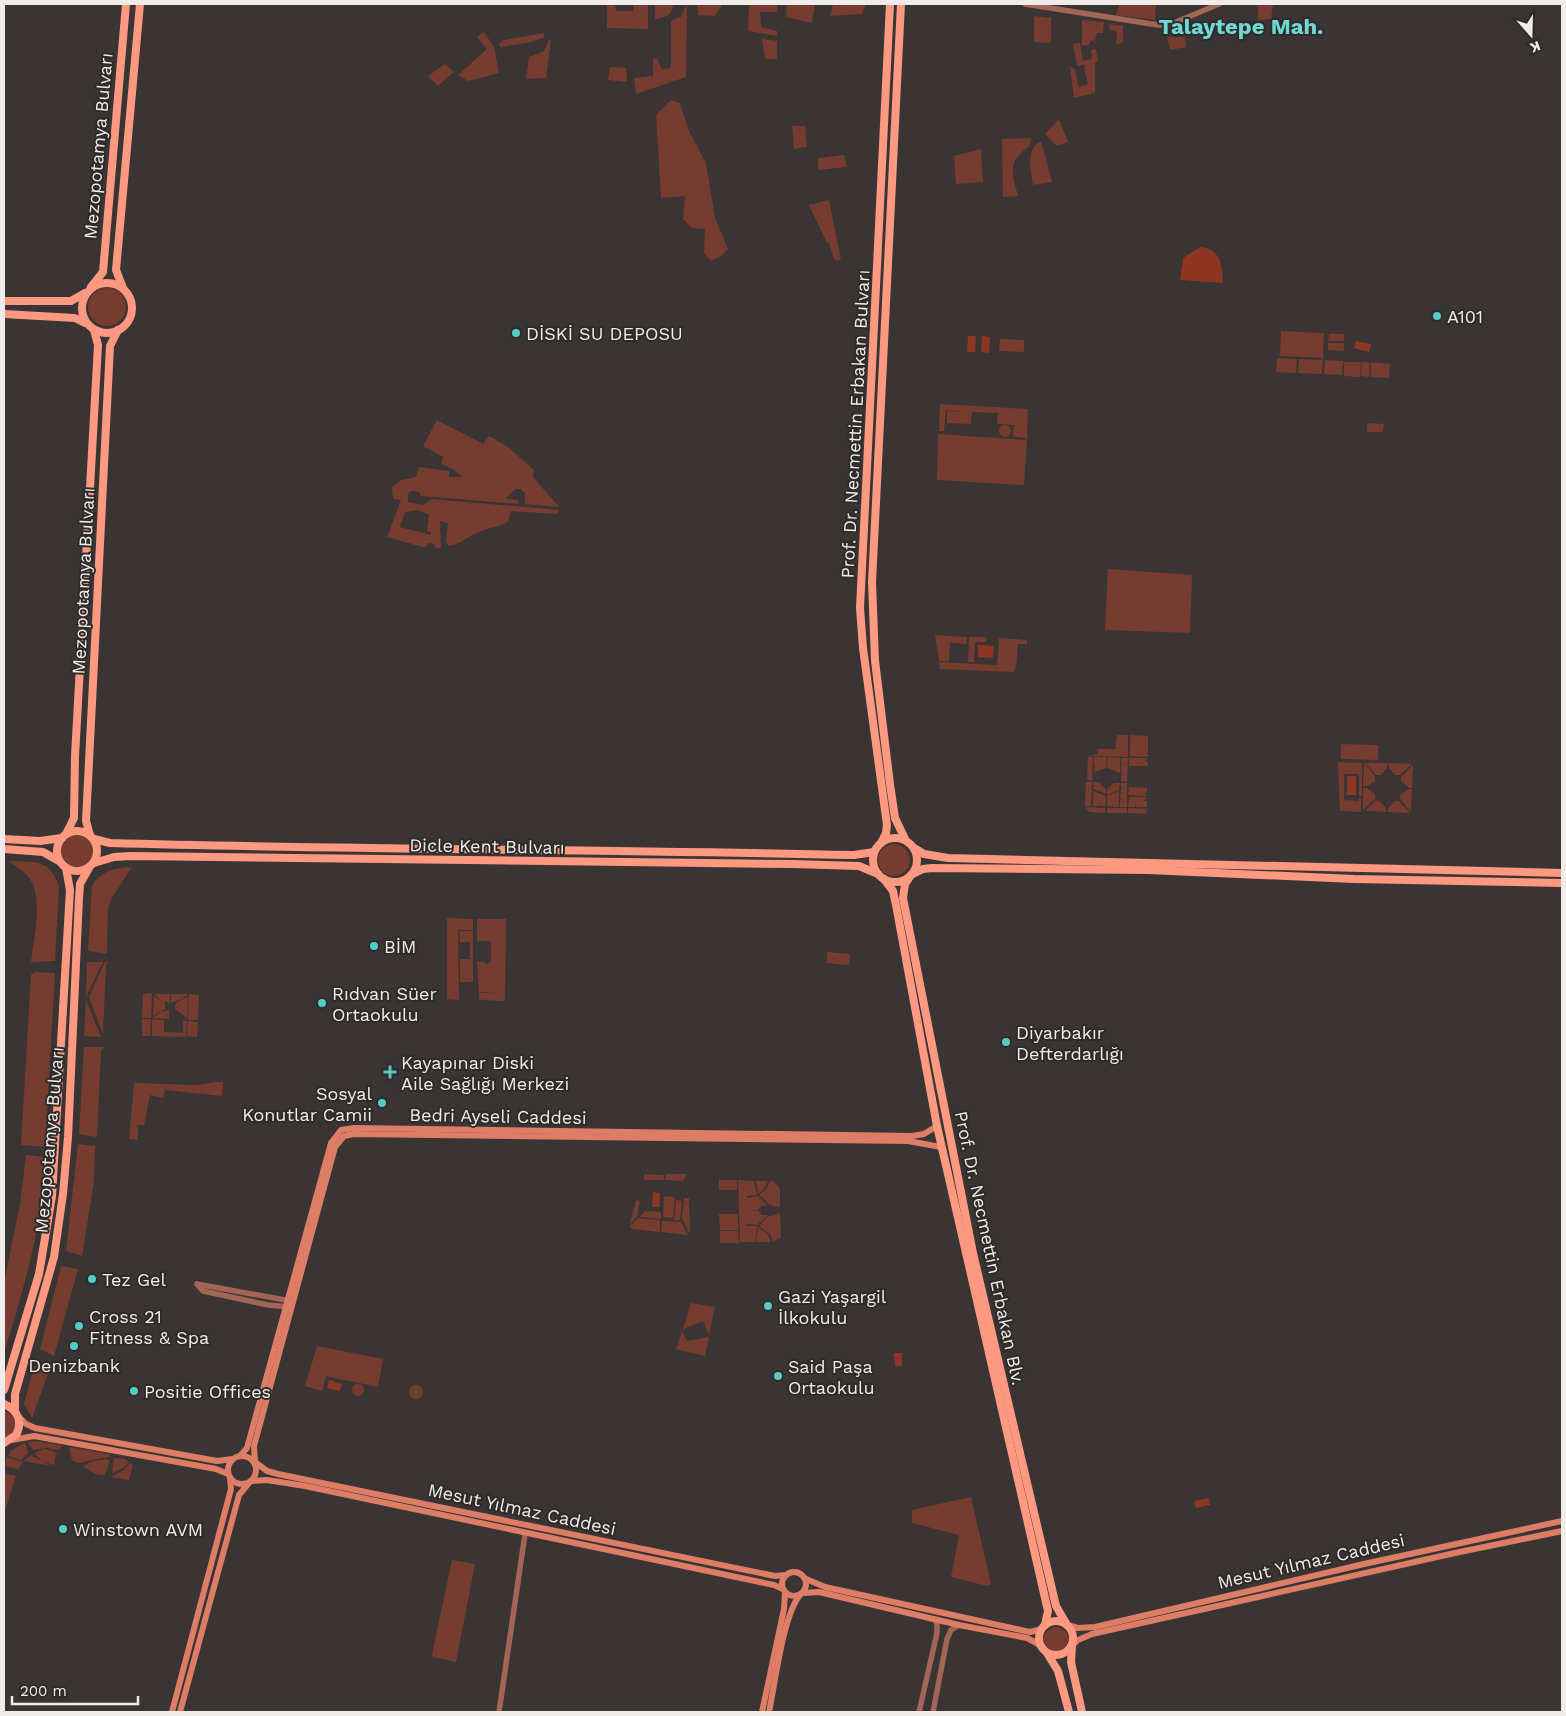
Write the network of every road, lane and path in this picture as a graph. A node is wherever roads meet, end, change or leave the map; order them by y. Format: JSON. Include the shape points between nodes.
{"nodes":[{"id":1,"x":126,"y":4,"type":"edge"},
{"id":2,"x":140,"y":4,"type":"edge"},
{"id":3,"x":890,"y":4,"type":"edge"},
{"id":4,"x":901,"y":4,"type":"edge"},
{"id":5,"x":1025,"y":4,"type":"edge"},
{"id":6,"x":1219,"y":4,"type":"edge"},
{"id":7,"x":123,"y":288,"type":"junction"},
{"id":8,"x":88,"y":290,"type":"junction"},
{"id":9,"x":4,"y":301,"type":"edge"},
{"id":10,"x":4,"y":314,"type":"edge"},
{"id":11,"x":91,"y":327,"type":"junction"},
{"id":12,"x":118,"y":330,"type":"junction"},
{"id":13,"x":64,"y":836,"type":"junction"},
{"id":14,"x":92,"y":837,"type":"junction"},
{"id":15,"x":4,"y":839,"type":"edge"},
{"id":16,"x":905,"y":839,"type":"junction"},
{"id":17,"x":881,"y":843,"type":"junction"},
{"id":18,"x":4,"y":848,"type":"edge"},
{"id":19,"x":914,"y":848,"type":"junction"},
{"id":20,"x":874,"y":852,"type":"junction"},
{"id":21,"x":60,"y":861,"type":"junction"},
{"id":22,"x":91,"y":866,"type":"junction"},
{"id":23,"x":66,"y":868,"type":"junction"},
{"id":24,"x":1562,"y":873,"type":"edge"},
{"id":25,"x":911,"y":875,"type":"junction"},
{"id":26,"x":881,"y":876,"type":"junction"},
{"id":27,"x":1562,"y":883,"type":"edge"},
{"id":28,"x":937,"y":1126,"type":"junction"},
{"id":29,"x":941,"y":1147,"type":"junction"},
{"id":30,"x":290,"y":1304,"type":"junction"},
{"id":31,"x":4,"y":1390,"type":"edge"},
{"id":32,"x":4,"y":1404,"type":"edge"},
{"id":33,"x":16,"y":1414,"type":"junction"},
{"id":34,"x":8,"y":1442,"type":"edge"},
{"id":35,"x":237,"y":1458,"type":"junction"},
{"id":36,"x":255,"y":1462,"type":"junction"},
{"id":37,"x":229,"y":1476,"type":"junction"},
{"id":38,"x":250,"y":1482,"type":"junction"},
{"id":39,"x":1562,"y":1521,"type":"edge"},
{"id":40,"x":1562,"y":1531,"type":"edge"},
{"id":41,"x":525,"y":1534,"type":"junction"},
{"id":42,"x":786,"y":1575,"type":"junction"},
{"id":43,"x":806,"y":1579,"type":"junction"},
{"id":44,"x":784,"y":1591,"type":"junction"},
{"id":45,"x":801,"y":1594,"type":"junction"},
{"id":46,"x":935,"y":1620,"type":"junction"},
{"id":47,"x":959,"y":1625,"type":"junction"},
{"id":48,"x":1067,"y":1625,"type":"junction"},
{"id":49,"x":1043,"y":1627,"type":"junction"},
{"id":50,"x":1040,"y":1645,"type":"junction"},
{"id":51,"x":1072,"y":1646,"type":"junction"},
{"id":52,"x":1047,"y":1653,"type":"junction"},
{"id":53,"x":172,"y":1712,"type":"edge"},
{"id":54,"x":180,"y":1712,"type":"edge"},
{"id":55,"x":499,"y":1712,"type":"edge"},
{"id":56,"x":762,"y":1712,"type":"edge"},
{"id":57,"x":769,"y":1712,"type":"edge"},
{"id":58,"x":918,"y":1712,"type":"edge"},
{"id":59,"x":932,"y":1712,"type":"edge"},
{"id":60,"x":1069,"y":1712,"type":"edge"},
{"id":61,"x":1082,"y":1712,"type":"edge"}],
"edges":[{"from":1,"to":8,"type":"main road","name":"Mezopotamya Bulvarı","via":[[103,272]]},
{"from":2,"to":7,"type":"main road","name":"Mezopotamya Bulvarı","via":[[116,270]]},
{"from":3,"to":17,"type":"main road","name":"Prof. Dr. Necmettin Erbakan Bulvarı","via":[[860,608],[886,825]]},
{"from":4,"to":16,"type":"main road","name":"Prof. Dr. Necmettin Erbakan Bulvarı","via":[[872,582],[875,661],[890,784],[895,818]]},
{"from":5,"to":6,"type":"street","via":[[1158,25],[1169,25]]},
{"from":7,"to":8,"type":"main road","via":[[107,282]]},
{"from":7,"to":12,"type":"main road","via":[[132,302],[132,310],[125,325]]},
{"from":8,"to":9,"type":"main road","via":[[71,300]]},
{"from":8,"to":11,"type":"main road","via":[[81,309]]},
{"from":10,"to":11,"type":"main road","via":[[75,318]]},
{"from":11,"to":12,"type":"main road","via":[[110,333]]},
{"from":11,"to":13,"type":"main road","name":"Mezopotamya Bulvarı","via":[[98,345],[74,818]]},
{"from":12,"to":14,"type":"main road","name":"Mezopotamya Bulvarı","via":[[110,346],[86,821]]},
{"from":13,"to":14,"type":"main road","via":[[78,830]]},
{"from":13,"to":15,"type":"main road","via":[[40,842]]},
{"from":13,"to":21,"type":"main road","via":[[57,849]]},
{"from":14,"to":20,"type":"main road","name":"Dicle Kent Bulvarı","via":[[110,843],[219,846],[854,855]]},
{"from":14,"to":22,"type":"main road","via":[[98,852]]},
{"from":16,"to":17,"type":"main road","via":[[892,837]]},
{"from":16,"to":19,"type":"main road"},
{"from":17,"to":20,"type":"main road"},
{"from":18,"to":21,"type":"main road","via":[[43,852]]},
{"from":19,"to":24,"type":"main road","via":[[924,854],[948,858]]},
{"from":19,"to":25,"type":"main road","via":[[917,862]]},
{"from":20,"to":26,"type":"main road","via":[[873,864]]},
{"from":21,"to":23,"type":"main road"},
{"from":22,"to":23,"type":"main road","via":[[77,872]]},
{"from":22,"to":26,"type":"main road","name":"Dicle Kent Bulvarı","via":[[114,857],[130,856],[793,864],[859,866]]},
{"from":22,"to":33,"type":"main road","name":"Mezopotamya Bulvarı","via":[[80,884],[68,1137],[59,1222],[54,1256],[15,1394]]},
{"from":23,"to":31,"type":"main road","name":"Mezopotamya Bulvarı","via":[[70,890],[52,1196],[39,1274]]},
{"from":25,"to":26,"type":"main road","via":[[898,882]]},
{"from":25,"to":27,"type":"main road","via":[[932,868],[1140,870]]},
{"from":25,"to":48,"type":"main road","name":"Prof. Dr. Necmettin Erbakan Blv.","via":[[905,884],[903,898],[957,1179],[1056,1606]]},
{"from":26,"to":28,"type":"main road","name":"Prof. Dr. Necmettin Erbakan Blv.","via":[[892,891],[898,913]]},
{"from":28,"to":29,"type":"main road","name":"Prof. Dr. Necmettin Erbakan Blv."},
{"from":28,"to":30,"type":"main road","name":"Bedri Ayseli Caddesi","via":[[924,1134],[912,1136],[341,1130],[331,1143]]},
{"from":29,"to":30,"type":"main road","name":"Bedri Ayseli Caddesi","via":[[908,1141],[350,1134],[335,1147]]},
{"from":29,"to":49,"type":"main road","name":"Prof. Dr. Necmettin Erbakan Blv.","via":[[1048,1611]]},
{"from":30,"to":30,"type":"street","via":[[197,1284],[203,1291],[268,1305]]},
{"from":30,"to":35,"type":"main road","name":"Bedri Ayseli Caddesi","via":[[247,1448]]},
{"from":30,"to":36,"type":"main road","name":"Bedri Ayseli Caddesi","via":[[254,1446]]},
{"from":32,"to":33,"type":"main road"},
{"from":33,"to":34,"type":"main road","name":"Mezopotamya Bulvarı","via":[[19,1430]]},
{"from":33,"to":35,"type":"main road","via":[[36,1428],[217,1461]]},
{"from":34,"to":37,"type":"main road","via":[[34,1436],[216,1468]]},
{"from":35,"to":36,"type":"main road","via":[[247,1457]]},
{"from":35,"to":37,"type":"main road","via":[[229,1465]]},
{"from":36,"to":38,"type":"main road","via":[[256,1473]]},
{"from":36,"to":42,"type":"main road","name":"Mesut Yılmaz Caddesi","via":[[266,1471],[278,1474],[775,1576]]},
{"from":37,"to":38,"type":"main road","via":[[236,1483]]},
{"from":37,"to":53,"type":"main road","via":[[230,1489]]},
{"from":38,"to":41,"type":"main road","name":"Mesut Yılmaz Caddesi","via":[[267,1480],[305,1486]]},
{"from":38,"to":54,"type":"main road","via":[[239,1495]]},
{"from":39,"to":48,"type":"main road","name":"Mesut Yılmaz Caddesi","via":[[1095,1626],[1078,1628]]},
{"from":40,"to":51,"type":"main road","name":"Mesut Yılmaz Caddesi","via":[[1092,1634]]},
{"from":41,"to":44,"type":"main road","name":"Mesut Yılmaz Caddesi","via":[[774,1585]]},
{"from":41,"to":55,"type":"street"},
{"from":42,"to":43,"type":"main road","via":[[797,1572]]},
{"from":42,"to":44,"type":"main road","via":[[782,1582]]},
{"from":43,"to":45,"type":"main road"},
{"from":43,"to":49,"type":"main road","via":[[825,1587],[1030,1632]]},
{"from":44,"to":45,"type":"main road","via":[[792,1596]]},
{"from":44,"to":56,"type":"main road","via":[[784,1609]]},
{"from":45,"to":46,"type":"main road","via":[[819,1592]]},
{"from":45,"to":57,"type":"main road","via":[[791,1608],[786,1624]]},
{"from":46,"to":47,"type":"main road"},
{"from":46,"to":58,"type":"street","via":[[936,1633]]},
{"from":47,"to":50,"type":"main road","via":[[1027,1638]]},
{"from":47,"to":59,"type":"street","via":[[951,1630],[947,1639]]},
{"from":48,"to":49,"type":"main road","via":[[1056,1621]]},
{"from":48,"to":51,"type":"main road","via":[[1073,1634]]},
{"from":49,"to":50,"type":"main road","via":[[1039,1634]]},
{"from":50,"to":52,"type":"main road"},
{"from":51,"to":52,"type":"main road","via":[[1063,1654]]},
{"from":51,"to":61,"type":"main road","via":[[1071,1662]]},
{"from":52,"to":60,"type":"main road","via":[[1058,1671]]}]}
